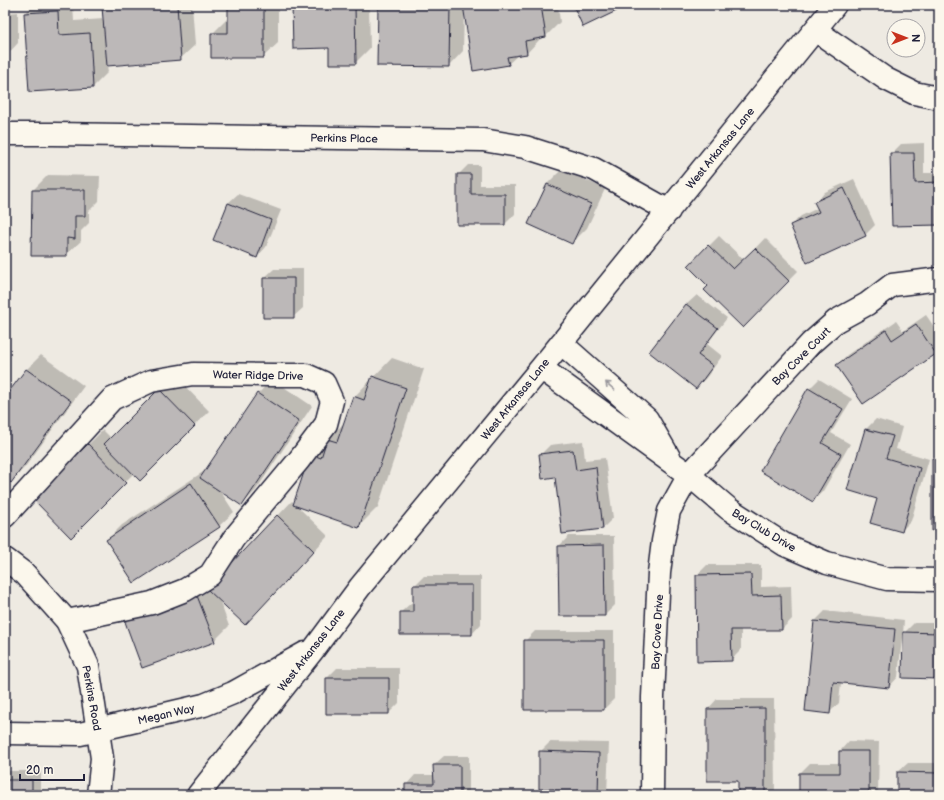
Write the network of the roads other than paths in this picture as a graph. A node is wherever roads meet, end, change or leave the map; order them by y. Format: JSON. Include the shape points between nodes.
{"nodes":[{"id":1,"x":836,"y":5,"type":"edge"},
{"id":2,"x":815,"y":30,"type":"junction"},
{"id":3,"x":939,"y":98,"type":"edge"},
{"id":4,"x":5,"y":134,"type":"edge"},
{"id":5,"x":669,"y":211,"type":"junction"},
{"id":6,"x":939,"y":279,"type":"edge"},
{"id":7,"x":560,"y":344,"type":"junction"},
{"id":8,"x":541,"y":368,"type":"junction"},
{"id":9,"x":681,"y":469,"type":"junction"},
{"id":10,"x":5,"y":516,"type":"edge"},
{"id":11,"x":5,"y":559,"type":"edge"},
{"id":12,"x":939,"y":580,"type":"edge"},
{"id":13,"x":67,"y":621,"type":"junction"},
{"id":14,"x":314,"y":649,"type":"junction"},
{"id":15,"x":98,"y":730,"type":"junction"},
{"id":16,"x":5,"y":734,"type":"edge"},
{"id":17,"x":98,"y":795,"type":"edge"},
{"id":18,"x":198,"y":795,"type":"edge"},
{"id":19,"x":652,"y":795,"type":"edge"}],
"edges":[{"from":1,"to":2,"type":"street","name":"West Arkansas Lane"},
{"from":2,"to":3,"type":"street","via":[[886,79],[914,93]]},
{"from":2,"to":5,"type":"street","name":"West Arkansas Lane"},
{"from":4,"to":5,"type":"street","name":"Perkins Place","via":[[483,140],[525,147],[594,169]]},
{"from":5,"to":7,"type":"street","name":"West Arkansas Lane"},
{"from":6,"to":9,"type":"street","name":"Bay Cove Court","via":[[892,285],[868,304],[836,321]]},
{"from":7,"to":8,"type":"street","name":"West Arkansas Lane"},
{"from":9,"to":7,"type":"street","name":"Bay Club Drive","one_way":true,"via":[[647,419]]},
{"from":8,"to":9,"type":"street","name":"Bay Club Drive"},
{"from":8,"to":14,"type":"street","name":"West Arkansas Lane","via":[[360,587]]},
{"from":9,"to":12,"type":"street","name":"Bay Club Drive","via":[[729,509],[785,545],[827,563],[888,578]]},
{"from":9,"to":19,"type":"street","name":"Bay Cove Drive","via":[[669,511],[659,573],[653,696]]},
{"from":10,"to":13,"type":"street","name":"Water Ridge Drive","via":[[112,399],[151,381],[193,374],[306,375],[324,383],[332,401],[326,424],[234,538],[210,575],[185,590],[152,603]]},
{"from":11,"to":13,"type":"street","name":"Perkins Road","via":[[25,574]]},
{"from":13,"to":15,"type":"street","name":"Perkins Road","via":[[88,666]]},
{"from":14,"to":15,"type":"street","name":"Megan Way","via":[[233,693],[204,705]]},
{"from":14,"to":18,"type":"street","name":"West Arkansas Lane"},
{"from":15,"to":16,"type":"street","name":"Megan Way","via":[[80,734]]},
{"from":15,"to":17,"type":"street","name":"Perkins Road","via":[[102,758]]}]}
